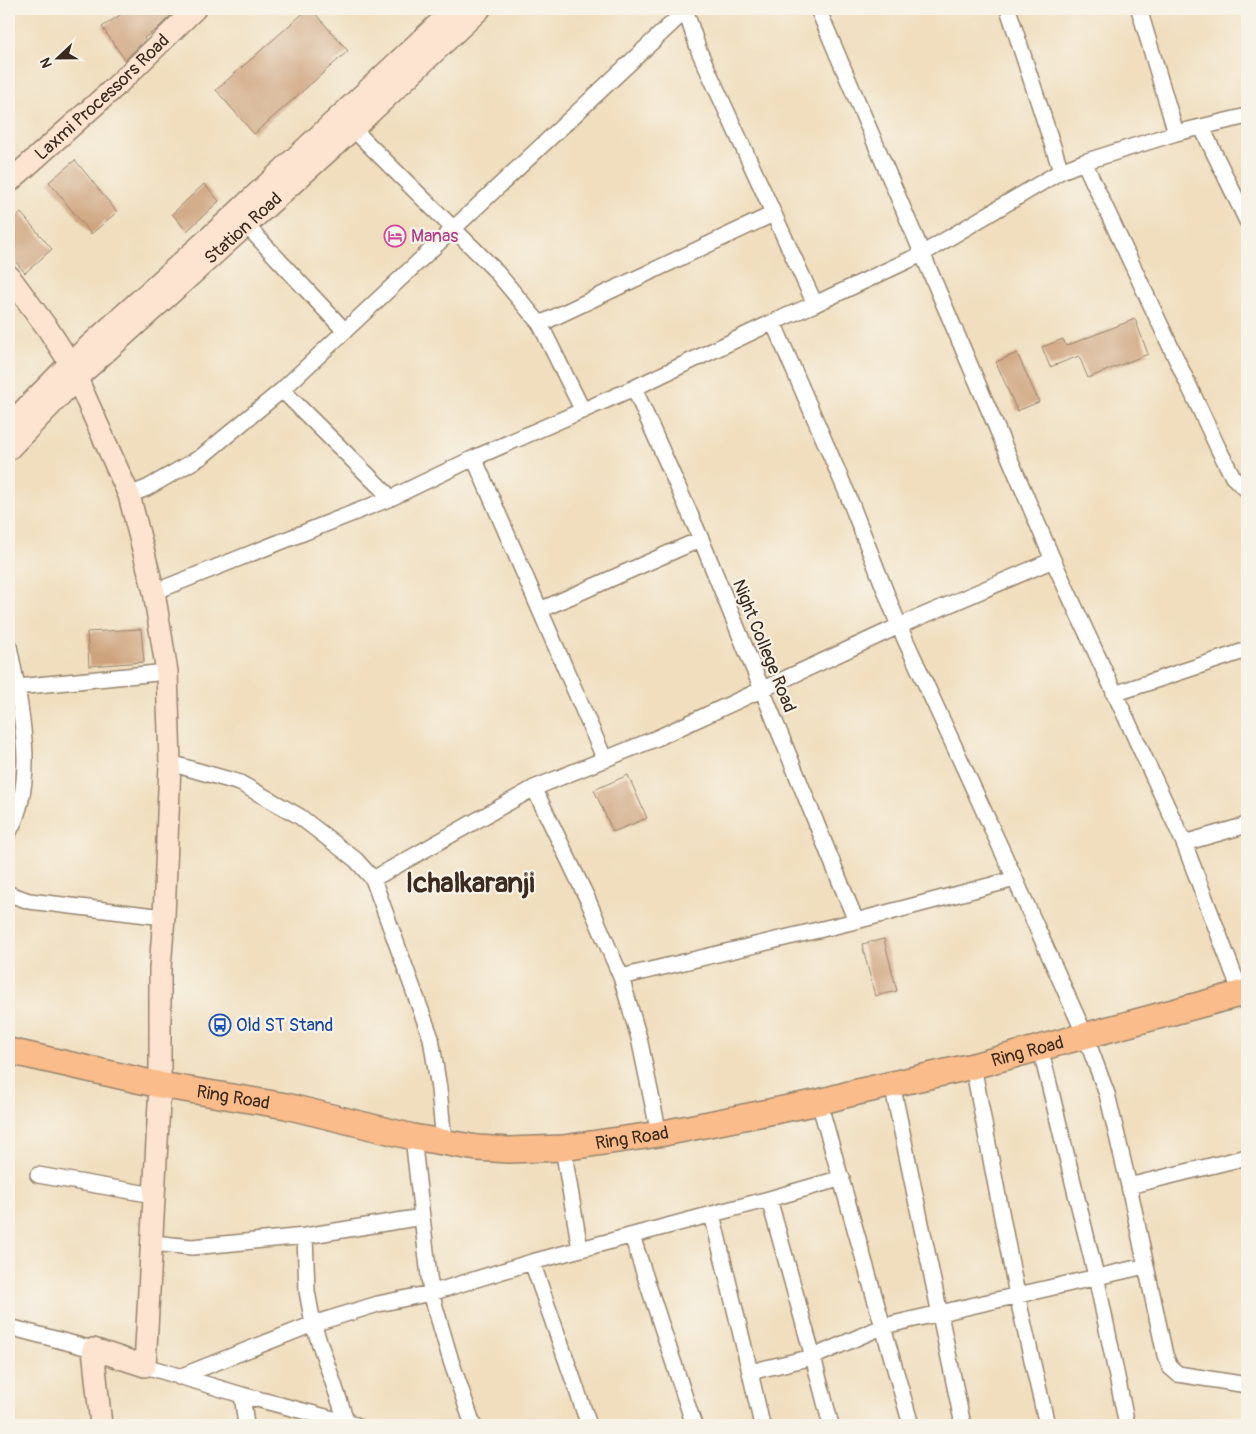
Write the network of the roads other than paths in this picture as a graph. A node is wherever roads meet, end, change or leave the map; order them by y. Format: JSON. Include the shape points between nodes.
{"nodes":[{"id":1,"x":195,"y":9,"type":"edge"},
{"id":2,"x":454,"y":9,"type":"edge"},
{"id":3,"x":480,"y":9,"type":"edge"},
{"id":4,"x":686,"y":9,"type":"edge"},
{"id":5,"x":818,"y":9,"type":"edge"},
{"id":6,"x":1008,"y":9,"type":"edge"},
{"id":7,"x":1139,"y":9,"type":"edge"},
{"id":8,"x":1247,"y":116,"type":"edge"},
{"id":9,"x":1202,"y":128,"type":"junction"},
{"id":10,"x":353,"y":129,"type":"junction"},
{"id":11,"x":1176,"y":133,"type":"junction"},
{"id":12,"x":1084,"y":162,"type":"junction"},
{"id":13,"x":1061,"y":171,"type":"junction"},
{"id":14,"x":9,"y":182,"type":"edge"},
{"id":15,"x":774,"y":214,"type":"junction"},
{"id":16,"x":1247,"y":221,"type":"edge"},
{"id":17,"x":247,"y":226,"type":"junction"},
{"id":18,"x":453,"y":228,"type":"junction"},
{"id":19,"x":922,"y":254,"type":"junction"},
{"id":20,"x":9,"y":276,"type":"edge"},
{"id":21,"x":815,"y":304,"type":"junction"},
{"id":22,"x":773,"y":322,"type":"junction"},
{"id":23,"x":540,"y":324,"type":"junction"},
{"id":24,"x":345,"y":331,"type":"junction"},
{"id":25,"x":73,"y":371,"type":"junction"},
{"id":26,"x":634,"y":388,"type":"junction"},
{"id":27,"x":282,"y":390,"type":"junction"},
{"id":28,"x":583,"y":411,"type":"junction"},
{"id":29,"x":9,"y":425,"type":"edge"},
{"id":30,"x":9,"y":449,"type":"edge"},
{"id":31,"x":474,"y":458,"type":"junction"},
{"id":32,"x":1247,"y":490,"type":"edge"},
{"id":33,"x":129,"y":495,"type":"junction"},
{"id":34,"x":390,"y":498,"type":"junction"},
{"id":35,"x":700,"y":539,"type":"junction"},
{"id":36,"x":1052,"y":560,"type":"junction"},
{"id":37,"x":154,"y":592,"type":"junction"},
{"id":38,"x":540,"y":610,"type":"junction"},
{"id":39,"x":899,"y":626,"type":"junction"},
{"id":40,"x":9,"y":646,"type":"edge"},
{"id":41,"x":1247,"y":650,"type":"edge"},
{"id":42,"x":167,"y":672,"type":"junction"},
{"id":43,"x":762,"y":690,"type":"junction"},
{"id":44,"x":13,"y":691,"type":"edge"},
{"id":45,"x":1114,"y":694,"type":"junction"},
{"id":46,"x":605,"y":760,"type":"junction"},
{"id":47,"x":170,"y":763,"type":"junction"},
{"id":48,"x":534,"y":788,"type":"junction"},
{"id":49,"x":1247,"y":825,"type":"edge"},
{"id":50,"x":9,"y":832,"type":"edge"},
{"id":51,"x":1184,"y":843,"type":"junction"},
{"id":52,"x":1015,"y":878,"type":"junction"},
{"id":53,"x":372,"y":879,"type":"junction"},
{"id":54,"x":9,"y":894,"type":"edge"},
{"id":55,"x":164,"y":917,"type":"junction"},
{"id":56,"x":856,"y":921,"type":"junction"},
{"id":57,"x":621,"y":977,"type":"junction"},
{"id":58,"x":1244,"y":992,"type":"edge"},
{"id":59,"x":1085,"y":1035,"type":"junction"},
{"id":60,"x":1040,"y":1047,"type":"junction"},
{"id":61,"x":9,"y":1051,"type":"edge"},
{"id":62,"x":972,"y":1066,"type":"junction"},
{"id":63,"x":892,"y":1084,"type":"junction"},
{"id":64,"x":160,"y":1085,"type":"junction"},
{"id":65,"x":819,"y":1102,"type":"junction"},
{"id":66,"x":659,"y":1134,"type":"junction"},
{"id":67,"x":413,"y":1137,"type":"junction"},
{"id":68,"x":444,"y":1142,"type":"junction"},
{"id":69,"x":563,"y":1148,"type":"junction"},
{"id":70,"x":1247,"y":1157,"type":"edge"},
{"id":71,"x":38,"y":1175,"type":"dead end"},
{"id":72,"x":842,"y":1178,"type":"junction"},
{"id":73,"x":1129,"y":1186,"type":"junction"},
{"id":74,"x":154,"y":1195,"type":"junction"},
{"id":75,"x":769,"y":1200,"type":"junction"},
{"id":76,"x":712,"y":1214,"type":"junction"},
{"id":77,"x":422,"y":1216,"type":"junction"},
{"id":78,"x":304,"y":1236,"type":"junction"},
{"id":79,"x":632,"y":1236,"type":"junction"},
{"id":80,"x":152,"y":1244,"type":"junction"},
{"id":81,"x":580,"y":1249,"type":"junction"},
{"id":82,"x":532,"y":1262,"type":"junction"},
{"id":83,"x":1145,"y":1266,"type":"junction"},
{"id":84,"x":1096,"y":1276,"type":"junction"},
{"id":85,"x":430,"y":1293,"type":"junction"},
{"id":86,"x":1017,"y":1295,"type":"junction"},
{"id":87,"x":940,"y":1313,"type":"junction"},
{"id":88,"x":313,"y":1324,"type":"junction"},
{"id":89,"x":884,"y":1326,"type":"junction"},
{"id":90,"x":9,"y":1327,"type":"edge"},
{"id":91,"x":93,"y":1349,"type":"junction"},
{"id":92,"x":813,"y":1357,"type":"junction"},
{"id":93,"x":145,"y":1366,"type":"junction"},
{"id":94,"x":750,"y":1372,"type":"junction"},
{"id":95,"x":179,"y":1377,"type":"junction"},
{"id":96,"x":1247,"y":1385,"type":"edge"},
{"id":97,"x":242,"y":1395,"type":"junction"},
{"id":98,"x":352,"y":1424,"type":"edge"},
{"id":99,"x":101,"y":1425,"type":"edge"},
{"id":100,"x":246,"y":1425,"type":"edge"},
{"id":101,"x":473,"y":1425,"type":"edge"},
{"id":102,"x":589,"y":1425,"type":"edge"},
{"id":103,"x":694,"y":1425,"type":"edge"},
{"id":104,"x":762,"y":1425,"type":"edge"},
{"id":105,"x":831,"y":1425,"type":"edge"},
{"id":106,"x":911,"y":1425,"type":"edge"},
{"id":107,"x":963,"y":1425,"type":"edge"},
{"id":108,"x":1047,"y":1425,"type":"edge"},
{"id":109,"x":1127,"y":1425,"type":"edge"}],
"edges":[{"from":1,"to":14,"type":"street","name":"Laxmi Processors Road"},
{"from":2,"to":25,"type":"street","name":"Station Road"},
{"from":3,"to":10,"type":"street","name":"Station Road"},
{"from":4,"to":15,"type":"street","via":[[699,51]]},
{"from":4,"to":18,"type":"street"},
{"from":5,"to":19,"type":"street"},
{"from":6,"to":13,"type":"street"},
{"from":7,"to":11,"type":"street"},
{"from":8,"to":9,"type":"street"},
{"from":9,"to":11,"type":"street"},
{"from":9,"to":16,"type":"street"},
{"from":10,"to":17,"type":"street","name":"Station Road"},
{"from":10,"to":18,"type":"street"},
{"from":11,"to":12,"type":"street"},
{"from":12,"to":13,"type":"street"},
{"from":12,"to":32,"type":"street","via":[[1219,450],[1233,477]]},
{"from":13,"to":19,"type":"street"},
{"from":15,"to":21,"type":"street"},
{"from":15,"to":23,"type":"street"},
{"from":17,"to":24,"type":"street"},
{"from":17,"to":25,"type":"street","name":"Station Road"},
{"from":18,"to":23,"type":"street","via":[[493,268]]},
{"from":18,"to":24,"type":"street"},
{"from":19,"to":21,"type":"street"},
{"from":19,"to":36,"type":"street"},
{"from":20,"to":25,"type":"street","via":[[48,329]]},
{"from":21,"to":22,"type":"street"},
{"from":22,"to":26,"type":"street"},
{"from":22,"to":39,"type":"street","via":[[847,493]]},
{"from":23,"to":28,"type":"street"},
{"from":24,"to":27,"type":"street"},
{"from":25,"to":29,"type":"street","name":"Station Road"},
{"from":25,"to":30,"type":"street","name":"Station Road"},
{"from":25,"to":33,"type":"street"},
{"from":26,"to":28,"type":"street"},
{"from":26,"to":35,"type":"street","name":"Night College Road"},
{"from":27,"to":33,"type":"street","via":[[200,457]]},
{"from":27,"to":34,"type":"street"},
{"from":28,"to":31,"type":"street"},
{"from":31,"to":34,"type":"street"},
{"from":31,"to":38,"type":"street"},
{"from":33,"to":37,"type":"street"},
{"from":34,"to":37,"type":"street"},
{"from":35,"to":38,"type":"street"},
{"from":35,"to":43,"type":"street","name":"Night College Road"},
{"from":36,"to":39,"type":"street"},
{"from":36,"to":45,"type":"street"},
{"from":37,"to":42,"type":"street"},
{"from":38,"to":46,"type":"street"},
{"from":39,"to":43,"type":"street"},
{"from":39,"to":52,"type":"street"},
{"from":40,"to":44,"type":"street"},
{"from":41,"to":45,"type":"street"},
{"from":42,"to":44,"type":"street"},
{"from":42,"to":47,"type":"street"},
{"from":43,"to":46,"type":"street"},
{"from":43,"to":56,"type":"street","name":"Night College Road"},
{"from":44,"to":50,"type":"street","via":[[23,723],[26,759],[23,792]]},
{"from":45,"to":51,"type":"street"},
{"from":46,"to":48,"type":"street"},
{"from":47,"to":53,"type":"street","via":[[240,783],[300,816],[356,860]]},
{"from":47,"to":55,"type":"street"},
{"from":48,"to":53,"type":"street"},
{"from":48,"to":57,"type":"street"},
{"from":49,"to":51,"type":"street"},
{"from":51,"to":58,"type":"street"},
{"from":52,"to":56,"type":"street"},
{"from":52,"to":59,"type":"street"},
{"from":53,"to":68,"type":"street","via":[[431,1038]]},
{"from":54,"to":55,"type":"street","via":[[29,901]]},
{"from":55,"to":64,"type":"street","via":[[160,968]]},
{"from":56,"to":57,"type":"street"},
{"from":57,"to":66,"type":"street","via":[[639,1038]]},
{"from":58,"to":59,"type":"main road","name":"Ring Road"},
{"from":59,"to":60,"type":"main road","name":"Ring Road"},
{"from":59,"to":73,"type":"street","via":[[1107,1094]]},
{"from":60,"to":62,"type":"main road","name":"Ring Road"},
{"from":60,"to":84,"type":"street"},
{"from":61,"to":64,"type":"main road","name":"Ring Road"},
{"from":62,"to":63,"type":"main road","name":"Ring Road"},
{"from":62,"to":86,"type":"street"},
{"from":63,"to":65,"type":"main road","name":"Ring Road"},
{"from":63,"to":87,"type":"street"},
{"from":64,"to":67,"type":"main road","name":"Ring Road","via":[[286,1106]]},
{"from":64,"to":74,"type":"street"},
{"from":65,"to":66,"type":"main road","name":"Ring Road"},
{"from":65,"to":72,"type":"street"},
{"from":66,"to":69,"type":"main road","name":"Ring Road"},
{"from":67,"to":68,"type":"main road","name":"Ring Road"},
{"from":67,"to":77,"type":"street"},
{"from":68,"to":69,"type":"main road","name":"Ring Road","via":[[509,1150]]},
{"from":69,"to":81,"type":"street"},
{"from":70,"to":73,"type":"street"},
{"from":71,"to":74,"type":"street"},
{"from":72,"to":75,"type":"street"},
{"from":72,"to":89,"type":"street"},
{"from":73,"to":83,"type":"street"},
{"from":74,"to":80,"type":"street"},
{"from":75,"to":76,"type":"street"},
{"from":75,"to":92,"type":"street"},
{"from":76,"to":79,"type":"street"},
{"from":76,"to":94,"type":"street"},
{"from":77,"to":78,"type":"street"},
{"from":77,"to":85,"type":"street"},
{"from":78,"to":80,"type":"street","via":[[192,1247]]},
{"from":78,"to":88,"type":"street"},
{"from":79,"to":81,"type":"street"},
{"from":79,"to":103,"type":"street"},
{"from":80,"to":93,"type":"street"},
{"from":81,"to":82,"type":"street"},
{"from":82,"to":85,"type":"street"},
{"from":82,"to":102,"type":"street"},
{"from":83,"to":84,"type":"street"},
{"from":83,"to":96,"type":"street","via":[[1170,1368],[1178,1374]]},
{"from":84,"to":86,"type":"street"},
{"from":84,"to":109,"type":"street"},
{"from":85,"to":88,"type":"street","via":[[378,1304]]},
{"from":85,"to":101,"type":"street"},
{"from":86,"to":87,"type":"street"},
{"from":86,"to":108,"type":"street"},
{"from":87,"to":89,"type":"street"},
{"from":87,"to":107,"type":"street"},
{"from":88,"to":95,"type":"street"},
{"from":88,"to":98,"type":"street"},
{"from":89,"to":92,"type":"street"},
{"from":89,"to":106,"type":"street"},
{"from":90,"to":91,"type":"street"},
{"from":91,"to":93,"type":"street"},
{"from":91,"to":99,"type":"street"},
{"from":92,"to":94,"type":"street"},
{"from":92,"to":105,"type":"street"},
{"from":93,"to":95,"type":"street"},
{"from":94,"to":104,"type":"street"},
{"from":95,"to":97,"type":"street"},
{"from":97,"to":98,"type":"street"},
{"from":97,"to":100,"type":"street"}]}
